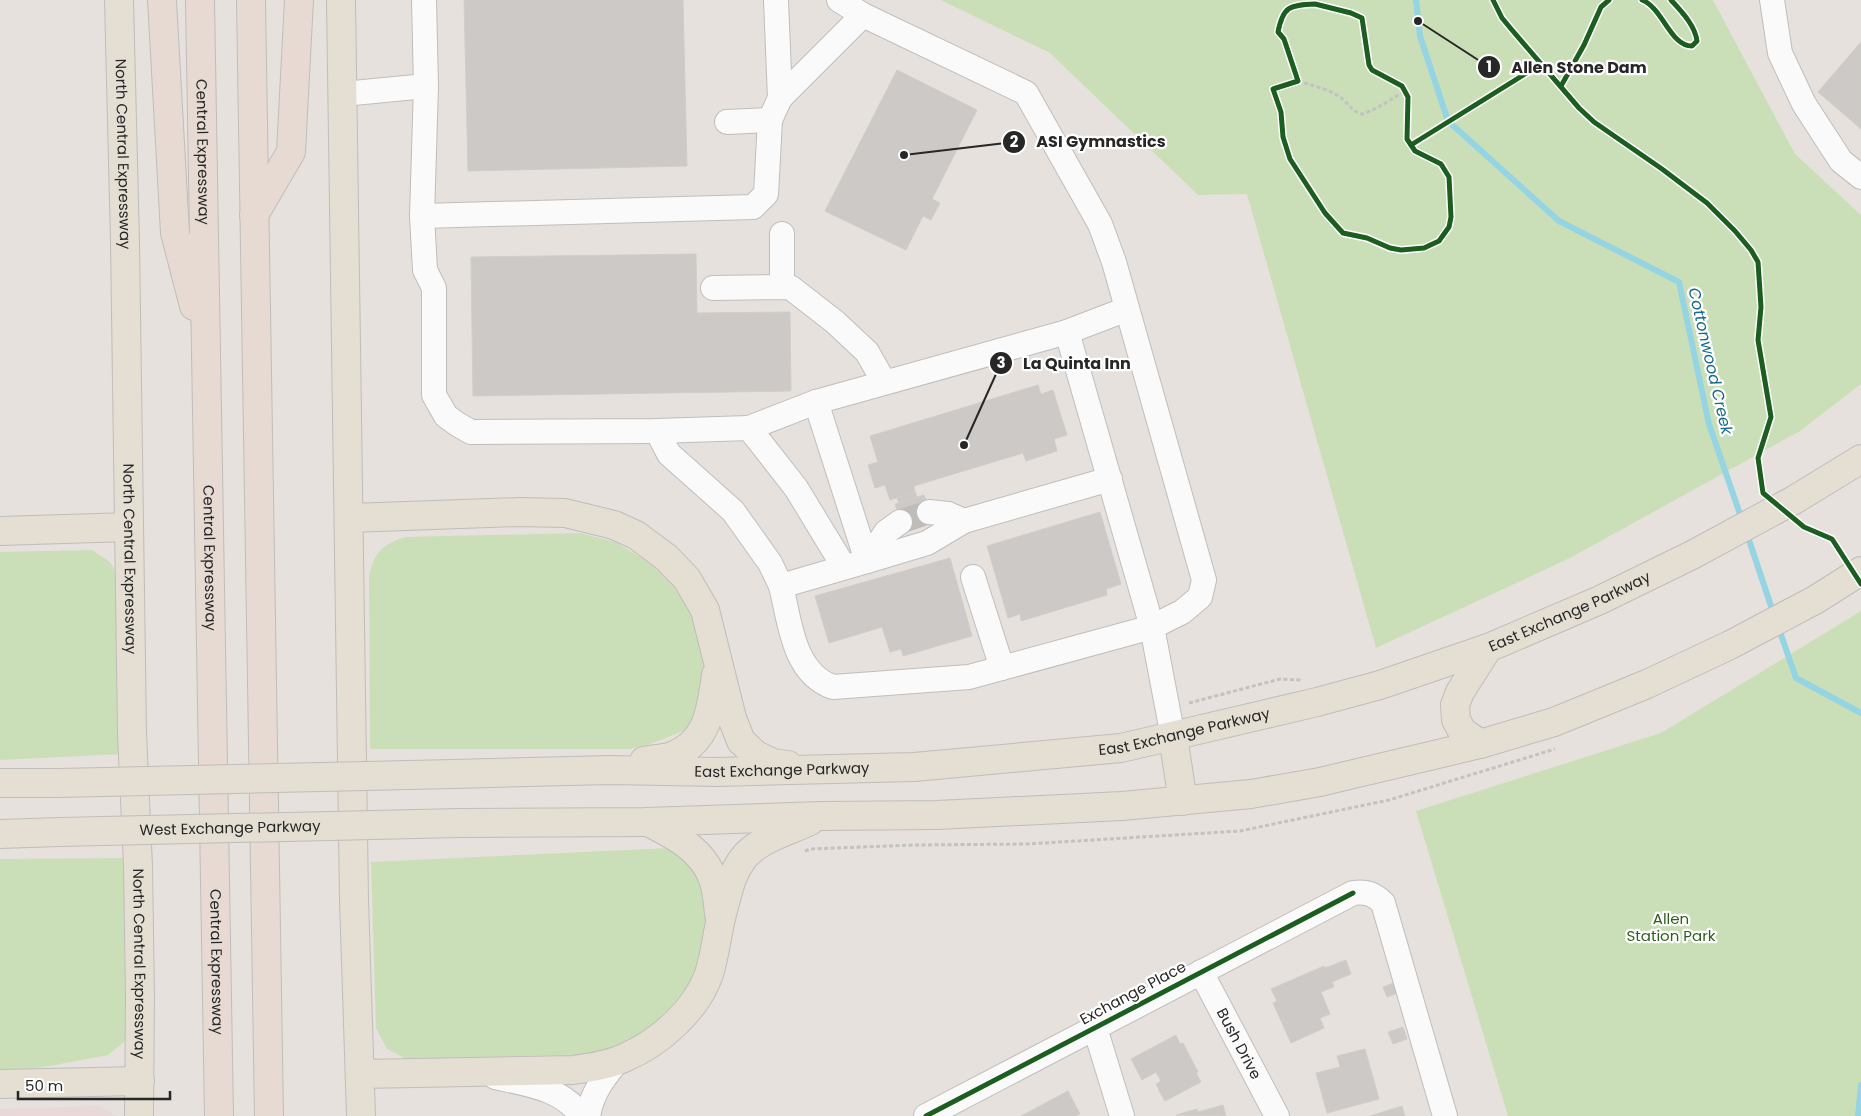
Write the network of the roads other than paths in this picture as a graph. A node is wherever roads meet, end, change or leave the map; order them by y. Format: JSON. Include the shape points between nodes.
{"nodes":[{"id":1,"x":119,"y":0,"type":"edge"},
{"id":2,"x":162,"y":0,"type":"edge"},
{"id":3,"x":200,"y":0,"type":"edge"},
{"id":4,"x":251,"y":0,"type":"edge"},
{"id":5,"x":299,"y":0,"type":"edge"},
{"id":6,"x":341,"y":0,"type":"edge"},
{"id":7,"x":424,"y":0,"type":"edge"},
{"id":8,"x":776,"y":0,"type":"edge"},
{"id":9,"x":840,"y":0,"type":"edge"},
{"id":10,"x":1772,"y":0,"type":"edge"},
{"id":11,"x":863,"y":15,"type":"junction"},
{"id":12,"x":426,"y":86,"type":"junction"},
{"id":13,"x":343,"y":94,"type":"junction"},
{"id":14,"x":780,"y":98,"type":"junction"},
{"id":15,"x":770,"y":120,"type":"junction"},
{"id":16,"x":727,"y":122,"type":"dead end"},
{"id":17,"x":1861,"y":177,"type":"edge"},
{"id":18,"x":254,"y":215,"type":"junction"},
{"id":19,"x":422,"y":216,"type":"junction"},
{"id":20,"x":782,"y":234,"type":"dead end"},
{"id":21,"x":782,"y":287,"type":"junction"},
{"id":22,"x":713,"y":288,"type":"dead end"},
{"id":23,"x":1127,"y":309,"type":"junction"},
{"id":24,"x":1067,"y":332,"type":"junction"},
{"id":25,"x":206,"y":350,"type":"junction"},
{"id":26,"x":884,"y":382,"type":"junction"},
{"id":27,"x":816,"y":402,"type":"junction"},
{"id":28,"x":749,"y":428,"type":"junction"},
{"id":29,"x":657,"y":431,"type":"junction"},
{"id":30,"x":1852,"y":465,"type":"edge"},
{"id":31,"x":1110,"y":479,"type":"junction"},
{"id":32,"x":929,"y":512,"type":"tunnel mouth"},
{"id":33,"x":350,"y":518,"type":"junction"},
{"id":34,"x":964,"y":521,"type":"junction"},
{"id":35,"x":900,"y":522,"type":"tunnel mouth"},
{"id":36,"x":129,"y":527,"type":"junction"},
{"id":37,"x":0,"y":531,"type":"edge"},
{"id":38,"x":867,"y":561,"type":"junction"},
{"id":39,"x":844,"y":567,"type":"junction"},
{"id":40,"x":1861,"y":571,"type":"edge"},
{"id":41,"x":973,"y":577,"type":"dead end"},
{"id":42,"x":781,"y":586,"type":"junction"},
{"id":43,"x":1152,"y":627,"type":"junction"},
{"id":44,"x":1488,"y":648,"type":"junction"},
{"id":45,"x":719,"y":661,"type":"junction"},
{"id":46,"x":1002,"y":668,"type":"junction"},
{"id":47,"x":1173,"y":737,"type":"junction"},
{"id":48,"x":1480,"y":744,"type":"junction"},
{"id":49,"x":610,"y":770,"type":"junction"},
{"id":50,"x":824,"y":770,"type":"junction"},
{"id":51,"x":0,"y":783,"type":"edge"},
{"id":52,"x":1183,"y":801,"type":"junction"},
{"id":53,"x":822,"y":816,"type":"junction"},
{"id":54,"x":646,"y":822,"type":"junction"},
{"id":55,"x":0,"y":834,"type":"edge"},
{"id":56,"x":720,"y":920,"type":"junction"},
{"id":57,"x":1201,"y":972,"type":"junction"},
{"id":58,"x":1095,"y":1028,"type":"junction"},
{"id":59,"x":617,"y":1061,"type":"junction"},
{"id":60,"x":476,"y":1072,"type":"junction"},
{"id":61,"x":361,"y":1074,"type":"junction"},
{"id":62,"x":140,"y":1081,"type":"junction"},
{"id":63,"x":0,"y":1084,"type":"edge"},
{"id":64,"x":952,"y":1110,"type":"edge"},
{"id":65,"x":139,"y":1116,"type":"edge"},
{"id":66,"x":219,"y":1116,"type":"edge"},
{"id":67,"x":269,"y":1116,"type":"edge"},
{"id":68,"x":362,"y":1116,"type":"edge"},
{"id":69,"x":581,"y":1116,"type":"edge"},
{"id":70,"x":588,"y":1116,"type":"edge"},
{"id":71,"x":926,"y":1116,"type":"edge"},
{"id":72,"x":1122,"y":1116,"type":"edge"},
{"id":73,"x":1277,"y":1116,"type":"edge"},
{"id":74,"x":1445,"y":1116,"type":"edge"}],
"edges":[{"from":1,"to":36,"type":"main road","name":"North Central Expressway"},
{"from":2,"to":25,"type":"highway","via":[[175,233]]},
{"from":3,"to":25,"type":"highway","name":"Central Expressway"},
{"from":4,"to":18,"type":"highway"},
{"from":5,"to":18,"type":"highway","via":[[291,152]]},
{"from":6,"to":13,"type":"main road"},
{"from":7,"to":12,"type":"street"},
{"from":8,"to":14,"type":"street"},
{"from":9,"to":11,"type":"street"},
{"from":10,"to":17,"type":"street","via":[[1780,52],[1804,104],[1840,161]]},
{"from":11,"to":14,"type":"street"},
{"from":11,"to":23,"type":"street","via":[[1026,93],[1100,224]]},
{"from":12,"to":13,"type":"street"},
{"from":12,"to":19,"type":"street"},
{"from":13,"to":33,"type":"main road"},
{"from":14,"to":15,"type":"street"},
{"from":15,"to":16,"type":"street"},
{"from":15,"to":19,"type":"street","via":[[766,194],[753,207]]},
{"from":18,"to":67,"type":"highway"},
{"from":19,"to":29,"type":"street","via":[[426,270],[434,288],[434,395],[446,416],[472,432]]},
{"from":20,"to":21,"type":"street"},
{"from":21,"to":22,"type":"street"},
{"from":21,"to":26,"type":"street","via":[[790,287],[835,322],[867,352]]},
{"from":23,"to":24,"type":"street"},
{"from":23,"to":43,"type":"street","via":[[1204,580],[1200,597],[1182,612]]},
{"from":24,"to":26,"type":"street"},
{"from":24,"to":31,"type":"street"},
{"from":25,"to":66,"type":"highway","name":"Central Expressway"},
{"from":26,"to":27,"type":"street"},
{"from":27,"to":28,"type":"street"},
{"from":27,"to":38,"type":"street"},
{"from":28,"to":29,"type":"street"},
{"from":28,"to":39,"type":"street","via":[[796,488]]},
{"from":29,"to":42,"type":"street","via":[[669,454],[734,511],[770,563]]},
{"from":30,"to":44,"type":"main road","name":"East Exchange Parkway","via":[[1740,530],[1600,600]]},
{"from":31,"to":34,"type":"street"},
{"from":31,"to":43,"type":"street"},
{"from":32,"to":34,"type":"street","via":[[948,514]]},
{"from":33,"to":45,"type":"main road","via":[[566,513],[614,525],[636,535],[667,558],[687,579],[705,610]]},
{"from":33,"to":61,"type":"main road","via":[[354,900]]},
{"from":34,"to":38,"type":"street","via":[[927,543]]},
{"from":35,"to":38,"type":"street","via":[[886,532]]},
{"from":36,"to":37,"type":"main road"},
{"from":36,"to":62,"type":"main road","name":"North Central Expressway"},
{"from":38,"to":39,"type":"street"},
{"from":39,"to":42,"type":"street"},
{"from":40,"to":48,"type":"main road","via":[[1730,646],[1554,722]]},
{"from":41,"to":46,"type":"street"},
{"from":42,"to":46,"type":"street","via":[[798,654],[809,671],[833,687],[969,677]]},
{"from":43,"to":46,"type":"street"},
{"from":43,"to":47,"type":"street"},
{"from":44,"to":47,"type":"main road","name":"East Exchange Parkway","via":[[1380,685]]},
{"from":44,"to":48,"type":"main road","via":[[1455,705],[1456,720],[1462,732]]},
{"from":45,"to":49,"type":"main road","via":[[710,716],[690,746],[671,757]]},
{"from":45,"to":50,"type":"main road","via":[[732,718],[741,741],[756,755],[773,763]]},
{"from":47,"to":50,"type":"main road","name":"East Exchange Parkway","via":[[1121,748],[1034,757],[914,767]]},
{"from":47,"to":52,"type":"main road"},
{"from":48,"to":52,"type":"main road","via":[[1320,782]]},
{"from":49,"to":50,"type":"main road","name":"East Exchange Parkway"},
{"from":49,"to":51,"type":"main road","name":"East Exchange Parkway","bridge":true},
{"from":52,"to":53,"type":"main road","via":[[936,815]]},
{"from":53,"to":54,"type":"main road"},
{"from":53,"to":56,"type":"main road","via":[[764,841],[747,854],[729,885]]},
{"from":54,"to":55,"type":"main road","name":"West Exchange Parkway","bridge":true},
{"from":54,"to":56,"type":"main road","via":[[691,847],[705,865],[713,878]]},
{"from":56,"to":59,"type":"main road","via":[[709,974],[698,996],[680,1019],[652,1042]]},
{"from":57,"to":58,"type":"street","name":"Exchange Place"},
{"from":57,"to":73,"type":"street","name":"Bush Drive"},
{"from":57,"to":74,"type":"street","name":"Exchange Place","via":[[1353,893],[1370,893],[1383,903]]},
{"from":58,"to":64,"type":"street","name":"Exchange Place"},
{"from":58,"to":72,"type":"street"},
{"from":59,"to":60,"type":"main road","via":[[572,1070]]},
{"from":59,"to":70,"type":"street","via":[[590,1101]]},
{"from":60,"to":61,"type":"main road"},
{"from":60,"to":69,"type":"street","via":[[552,1091],[577,1109]]},
{"from":61,"to":68,"type":"main road"},
{"from":62,"to":63,"type":"main road"},
{"from":62,"to":65,"type":"main road","name":"North Central Expressway"},
{"from":64,"to":71,"type":"street","name":"Exchange Place"}]}
